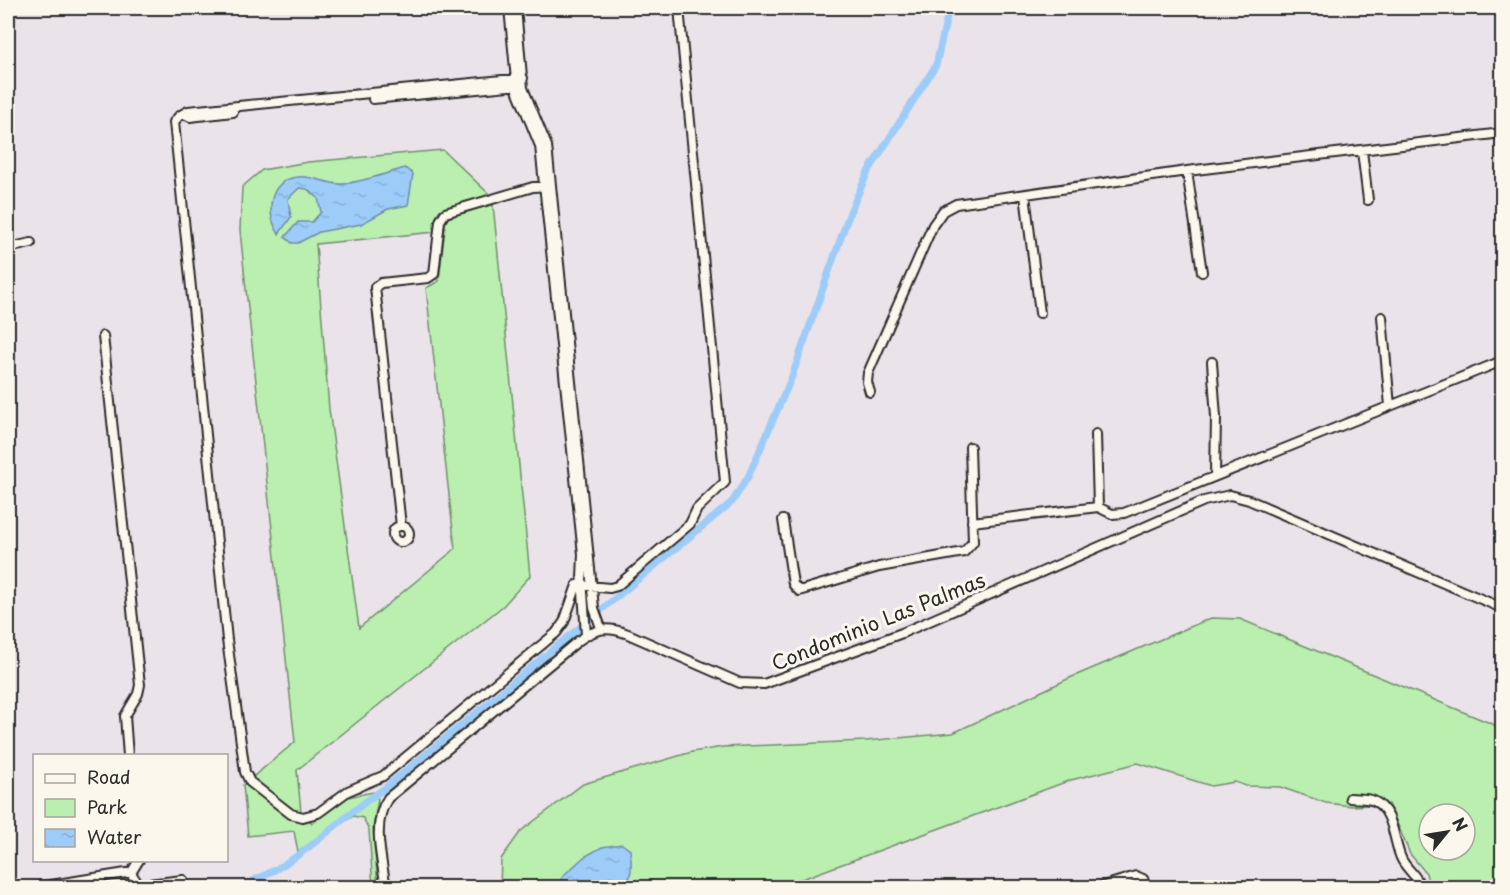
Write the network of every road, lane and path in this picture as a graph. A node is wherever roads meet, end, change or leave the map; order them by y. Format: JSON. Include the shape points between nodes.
{"nodes":[{"id":1,"x":509,"y":8,"type":"edge"},
{"id":2,"x":516,"y":8,"type":"edge"},
{"id":3,"x":679,"y":8,"type":"edge"},
{"id":4,"x":519,"y":82,"type":"junction"},
{"id":5,"x":1503,"y":133,"type":"edge"},
{"id":6,"x":1362,"y":150,"type":"junction"},
{"id":7,"x":1188,"y":171,"type":"junction"},
{"id":8,"x":547,"y":186,"type":"junction"},
{"id":9,"x":1025,"y":195,"type":"junction"},
{"id":10,"x":1368,"y":200,"type":"dead end"},
{"id":11,"x":31,"y":243,"type":"dead end"},
{"id":12,"x":8,"y":248,"type":"edge"},
{"id":13,"x":1202,"y":272,"type":"dead end"},
{"id":14,"x":1040,"y":313,"type":"dead end"},
{"id":15,"x":1382,"y":317,"type":"dead end"},
{"id":16,"x":103,"y":336,"type":"dead end"},
{"id":17,"x":1503,"y":361,"type":"edge"},
{"id":18,"x":1212,"y":362,"type":"dead end"},
{"id":19,"x":870,"y":392,"type":"dead end"},
{"id":20,"x":1390,"y":406,"type":"junction"},
{"id":21,"x":1096,"y":435,"type":"dead end"},
{"id":22,"x":970,"y":447,"type":"dead end"},
{"id":23,"x":1215,"y":476,"type":"junction"},
{"id":24,"x":1098,"y":507,"type":"junction"},
{"id":25,"x":783,"y":520,"type":"dead end"},
{"id":26,"x":972,"y":522,"type":"junction"},
{"id":27,"x":401,"y":526,"type":"dead end"},
{"id":28,"x":582,"y":584,"type":"junction"},
{"id":29,"x":593,"y":586,"type":"junction"},
{"id":30,"x":1503,"y":608,"type":"edge"},
{"id":31,"x":601,"y":628,"type":"junction"},
{"id":32,"x":586,"y":635,"type":"junction"},
{"id":33,"x":128,"y":754,"type":"edge"},
{"id":34,"x":1350,"y":798,"type":"dead end"},
{"id":35,"x":138,"y":862,"type":"edge"},
{"id":36,"x":131,"y":873,"type":"junction"},
{"id":37,"x":183,"y":880,"type":"dead end"},
{"id":38,"x":32,"y":888,"type":"edge"},
{"id":39,"x":386,"y":888,"type":"edge"},
{"id":40,"x":1096,"y":888,"type":"edge"},
{"id":41,"x":1148,"y":888,"type":"edge"},
{"id":42,"x":1421,"y":888,"type":"edge"}],
"edges":[{"from":1,"to":4,"type":"street"},
{"from":2,"to":4,"type":"street"},
{"from":3,"to":29,"type":"street","via":[[725,482],[697,509],[690,524],[617,586]]},
{"from":4,"to":8,"type":"street","via":[[540,142]]},
{"from":4,"to":28,"type":"street","via":[[188,111],[176,119],[174,132],[227,640],[245,772],[250,782],[287,811],[303,817],[318,813],[348,791],[377,779],[559,630],[574,589]]},
{"from":5,"to":6,"type":"street"},
{"from":6,"to":7,"type":"street"},
{"from":6,"to":10,"type":"street"},
{"from":7,"to":9,"type":"street"},
{"from":7,"to":13,"type":"street"},
{"from":8,"to":27,"type":"street","via":[[446,213],[440,221],[435,274],[375,287]]},
{"from":8,"to":28,"type":"street","via":[[583,554]]},
{"from":8,"to":29,"type":"street"},
{"from":9,"to":14,"type":"street"},
{"from":9,"to":19,"type":"street","via":[[962,202],[947,208],[936,219],[868,373]]},
{"from":11,"to":12,"type":"street"},
{"from":15,"to":20,"type":"street"},
{"from":16,"to":33,"type":"street","via":[[140,685],[125,716]]},
{"from":17,"to":20,"type":"street"},
{"from":18,"to":23,"type":"street"},
{"from":20,"to":23,"type":"street"},
{"from":21,"to":24,"type":"street"},
{"from":22,"to":26,"type":"street"},
{"from":23,"to":24,"type":"street","via":[[1124,513],[1112,514]]},
{"from":24,"to":26,"type":"street"},
{"from":25,"to":26,"type":"street","via":[[793,584],[802,592],[879,567],[964,552],[972,544]]},
{"from":28,"to":29,"type":"street"},
{"from":28,"to":32,"type":"street"},
{"from":29,"to":31,"type":"street","via":[[594,608]]},
{"from":30,"to":31,"type":"street","name":"Condominio Las Palmas","via":[[1230,495],[1204,501],[902,633],[764,684],[740,683],[628,634]]},
{"from":31,"to":32,"type":"street"},
{"from":32,"to":39,"type":"street","via":[[388,798],[379,825]]},
{"from":34,"to":42,"type":"street","via":[[1371,800],[1381,808],[1392,827],[1402,861]]},
{"from":35,"to":36,"type":"street"},
{"from":36,"to":37,"type":"street","via":[[139,885]]},
{"from":36,"to":38,"type":"street"},
{"from":40,"to":41,"type":"street","via":[[1136,876]]}]}
